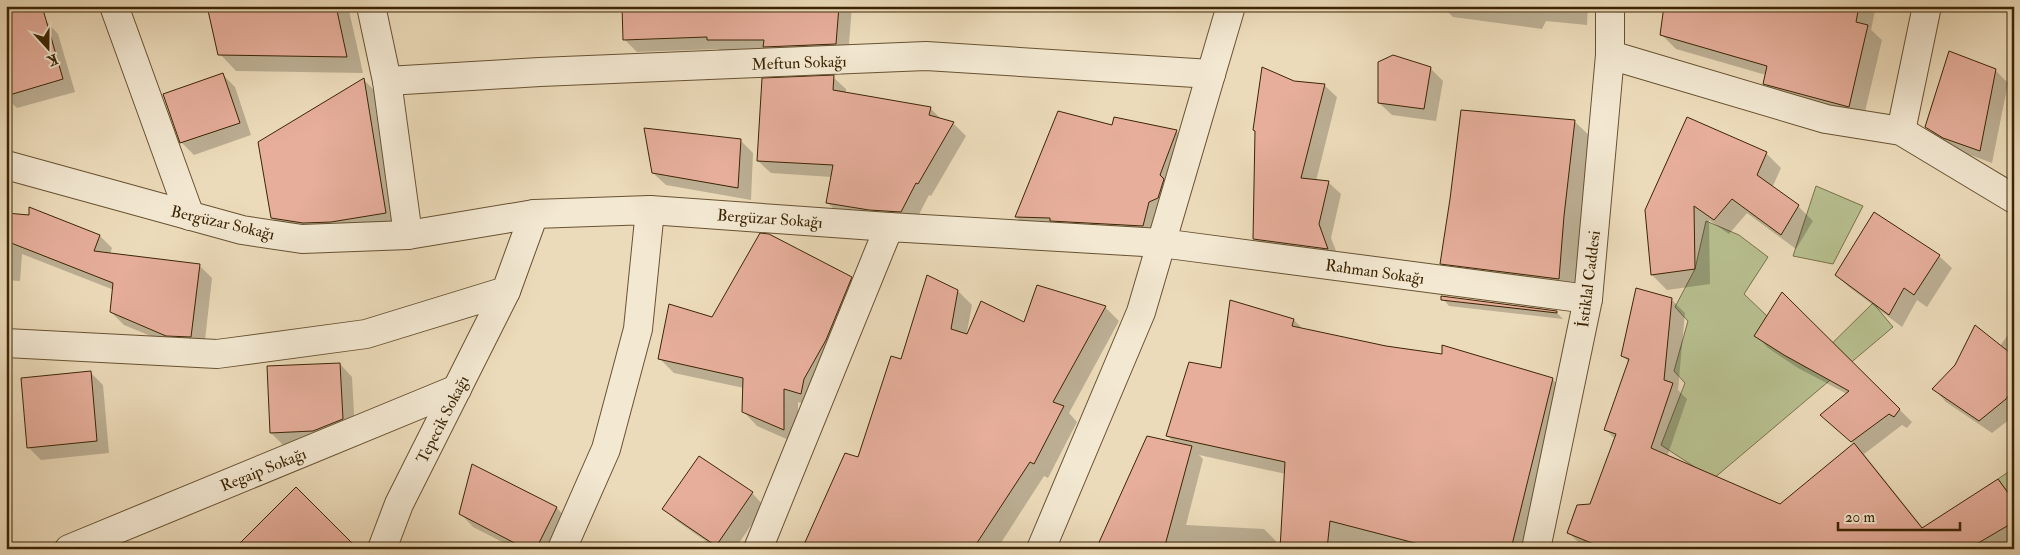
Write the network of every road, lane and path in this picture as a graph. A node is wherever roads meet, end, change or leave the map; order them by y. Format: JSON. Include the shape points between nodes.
{"nodes":[{"id":1,"x":114,"y":6,"type":"edge"},
{"id":2,"x":371,"y":6,"type":"edge"},
{"id":3,"x":1231,"y":6,"type":"edge"},
{"id":4,"x":1610,"y":6,"type":"edge"},
{"id":5,"x":1927,"y":6,"type":"edge"},
{"id":6,"x":1610,"y":54,"type":"junction"},
{"id":7,"x":1211,"y":74,"type":"junction"},
{"id":8,"x":387,"y":81,"type":"junction"},
{"id":9,"x":1901,"y":131,"type":"junction"},
{"id":10,"x":6,"y":165,"type":"edge"},
{"id":11,"x":2014,"y":199,"type":"edge"},
{"id":12,"x":650,"y":210,"type":"junction"},
{"id":13,"x":534,"y":214,"type":"junction"},
{"id":14,"x":190,"y":216,"type":"junction"},
{"id":15,"x":889,"y":227,"type":"junction"},
{"id":16,"x":408,"y":235,"type":"junction"},
{"id":17,"x":1161,"y":243,"type":"junction"},
{"id":18,"x":506,"y":291,"type":"junction"},
{"id":19,"x":1588,"y":299,"type":"junction"},
{"id":20,"x":6,"y":343,"type":"edge"},
{"id":21,"x":457,"y":389,"type":"junction"},
{"id":22,"x":68,"y":549,"type":"edge"},
{"id":23,"x":382,"y":549,"type":"edge"},
{"id":24,"x":562,"y":549,"type":"edge"},
{"id":25,"x":758,"y":549,"type":"edge"},
{"id":26,"x":1041,"y":549,"type":"edge"},
{"id":27,"x":1536,"y":549,"type":"edge"}],
"edges":[{"from":1,"to":14,"type":"street"},
{"from":2,"to":8,"type":"street"},
{"from":3,"to":7,"type":"street"},
{"from":4,"to":6,"type":"street","name":"İstiklal Caddesi"},
{"from":5,"to":9,"type":"street"},
{"from":6,"to":9,"type":"street","via":[[1826,119]]},
{"from":6,"to":19,"type":"street","name":"İstiklal Caddesi"},
{"from":7,"to":8,"type":"street","name":"Meftun Sokağı","via":[[926,56]]},
{"from":7,"to":17,"type":"street"},
{"from":8,"to":16,"type":"street"},
{"from":9,"to":11,"type":"street"},
{"from":10,"to":14,"type":"street","name":"Bergüzar Sokağı"},
{"from":12,"to":13,"type":"street","name":"Bergüzar Sokağı"},
{"from":12,"to":15,"type":"street","name":"Bergüzar Sokağı"},
{"from":12,"to":24,"type":"street","via":[[638,328],[606,449]]},
{"from":13,"to":16,"type":"street","name":"Bergüzar Sokağı"},
{"from":13,"to":18,"type":"street","name":"Tepecik Sokağı"},
{"from":14,"to":16,"type":"street","name":"Bergüzar Sokağı","via":[[242,230],[302,239]]},
{"from":15,"to":17,"type":"street","name":"Bergüzar Sokağı"},
{"from":15,"to":25,"type":"street"},
{"from":17,"to":19,"type":"street","name":"Rahman Sokağı"},
{"from":17,"to":26,"type":"street","via":[[1141,312]]},
{"from":18,"to":20,"type":"street","via":[[366,334],[217,354]]},
{"from":18,"to":21,"type":"street","name":"Tepecik Sokağı"},
{"from":19,"to":27,"type":"street","name":"İstiklal Caddesi"},
{"from":21,"to":22,"type":"street","name":"Regaip Sokağı"},
{"from":21,"to":23,"type":"street","name":"Tepecik Sokağı","via":[[399,504]]}]}
